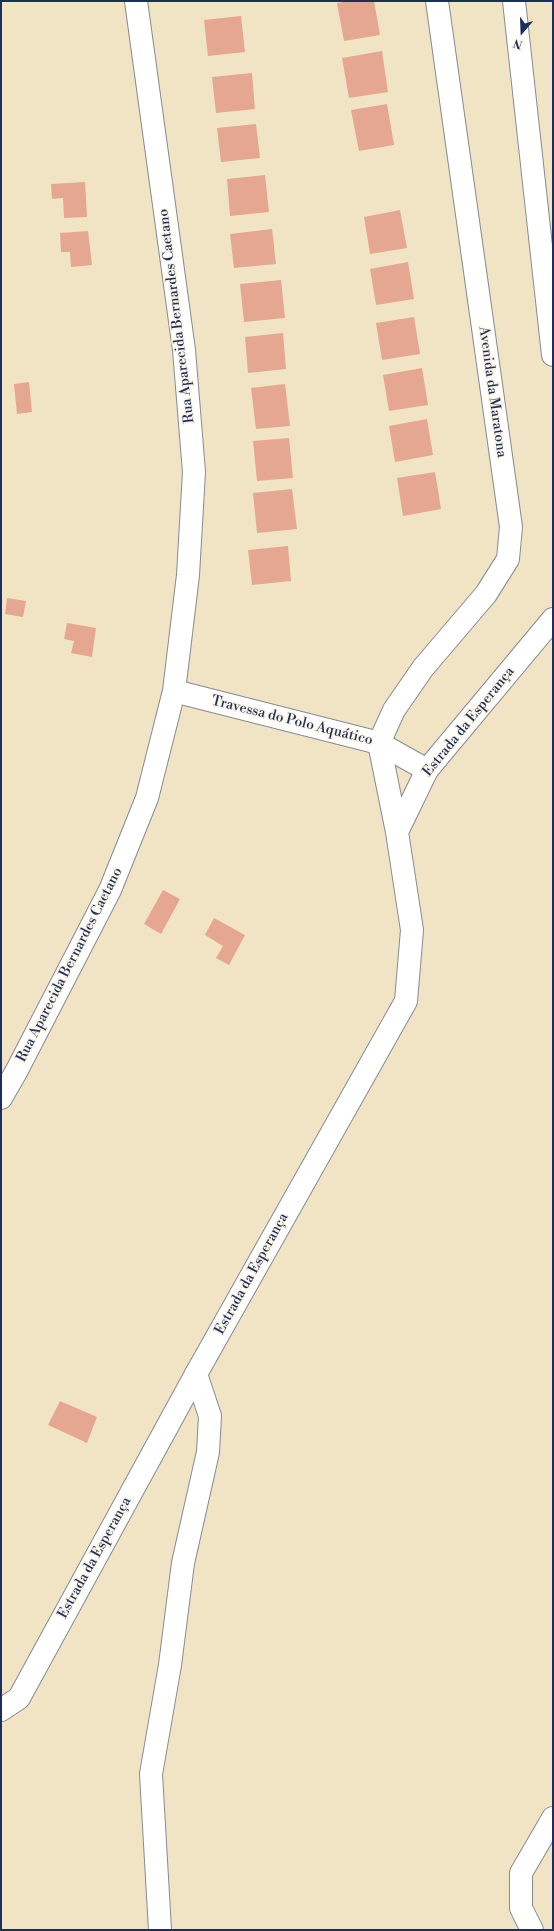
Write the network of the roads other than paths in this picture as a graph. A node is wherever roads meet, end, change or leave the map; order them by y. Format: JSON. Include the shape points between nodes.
{"nodes":[{"id":1,"x":136,"y":1,"type":"edge"},
{"id":2,"x":438,"y":1,"type":"edge"},
{"id":3,"x":514,"y":1,"type":"edge"},
{"id":4,"x":553,"y":355,"type":"edge"},
{"id":5,"x":553,"y":619,"type":"edge"},
{"id":6,"x":174,"y":691,"type":"junction"},
{"id":7,"x":378,"y":742,"type":"junction"},
{"id":8,"x":427,"y":770,"type":"junction"},
{"id":9,"x":398,"y":832,"type":"junction"},
{"id":10,"x":9,"y":1068,"type":"edge"},
{"id":11,"x":1,"y":1098,"type":"edge"},
{"id":12,"x":196,"y":1374,"type":"junction"},
{"id":13,"x":1,"y":1710,"type":"edge"},
{"id":14,"x":553,"y":1818,"type":"edge"},
{"id":15,"x":160,"y":1930,"type":"edge"},
{"id":16,"x":532,"y":1930,"type":"edge"}],
"edges":[{"from":1,"to":6,"type":"street","name":"Rua Aparecida Bernardes Caetano","via":[[184,350],[194,472],[188,575]]},
{"from":2,"to":7,"type":"street","name":"Avenida da Maratona","via":[[510,527],[508,559],[486,594],[423,668],[394,710]]},
{"from":3,"to":4,"type":"street"},
{"from":5,"to":8,"type":"street","name":"Estrada da Esperança"},
{"from":6,"to":7,"type":"street","name":"Travessa do Polo Aquático"},
{"from":6,"to":10,"type":"street","name":"Rua Aparecida Bernardes Caetano","via":[[147,798],[110,890]]},
{"from":7,"to":8,"type":"street","name":"Travessa do Polo Aquático"},
{"from":7,"to":9,"type":"street","name":"Estrada da Esperança"},
{"from":8,"to":9,"type":"street","name":"Estrada da Esperança"},
{"from":9,"to":12,"type":"street","name":"Estrada da Esperança","via":[[412,930],[406,1001]]},
{"from":10,"to":11,"type":"street","name":"Rua Aparecida Bernardes Caetano"},
{"from":12,"to":13,"type":"street","name":"Estrada da Esperança","via":[[19,1698]]},
{"from":12,"to":15,"type":"street","via":[[210,1416],[208,1452],[183,1563],[170,1665],[151,1774]]},
{"from":14,"to":16,"type":"street","via":[[521,1872],[521,1908]]}]}
